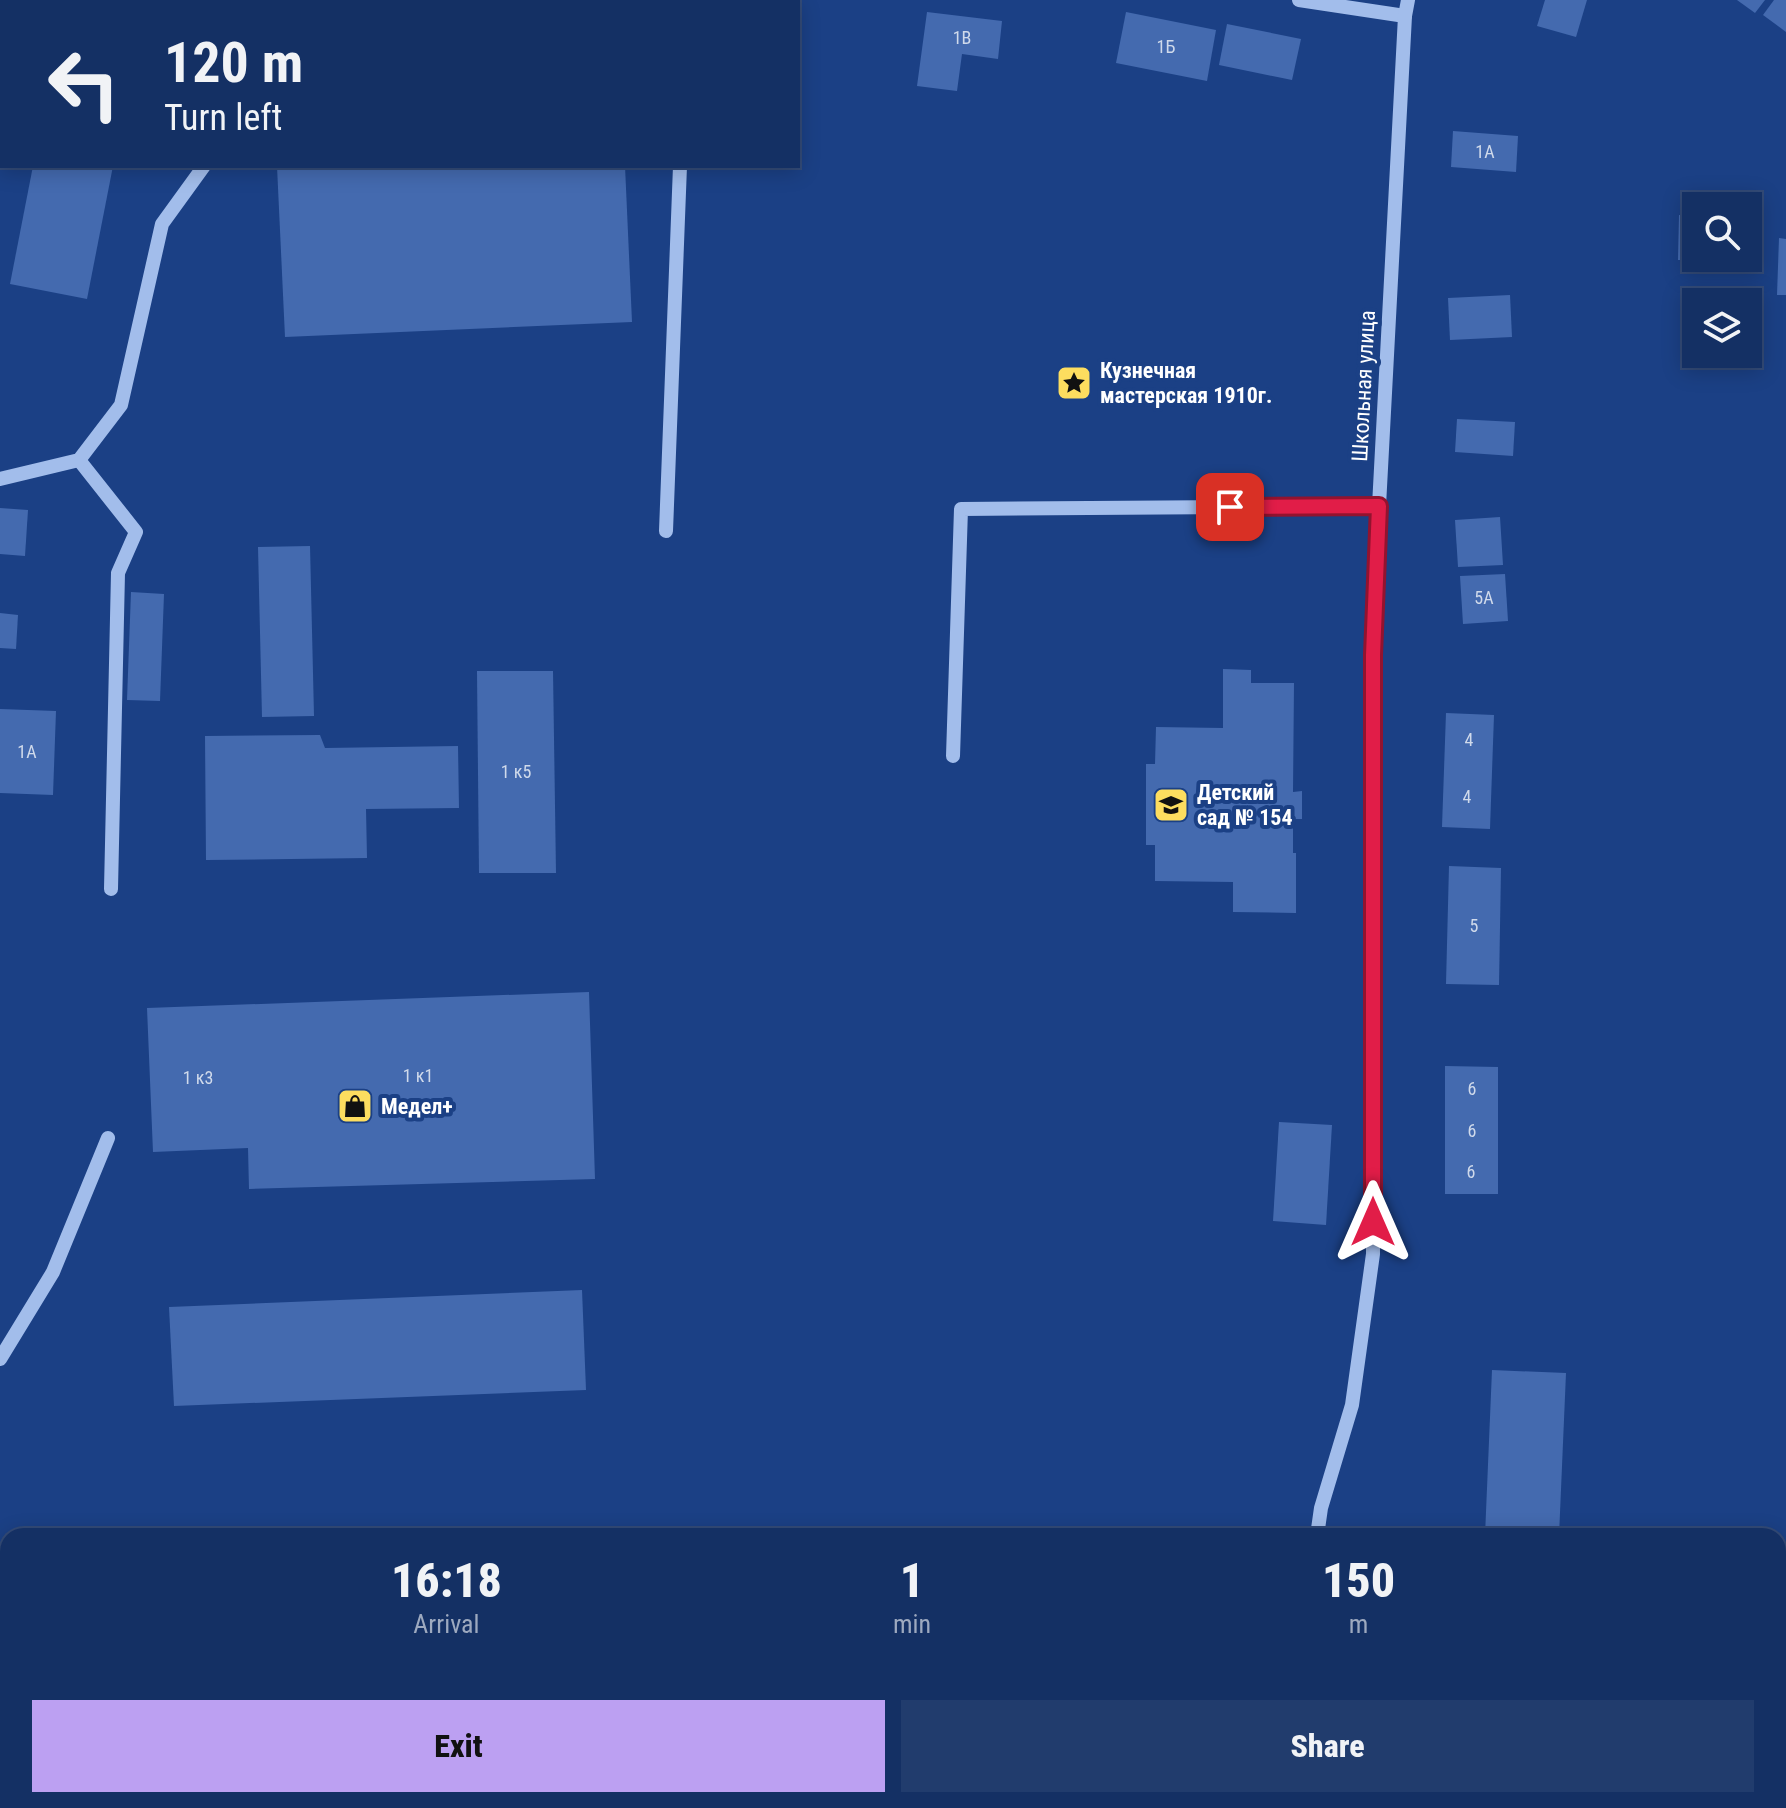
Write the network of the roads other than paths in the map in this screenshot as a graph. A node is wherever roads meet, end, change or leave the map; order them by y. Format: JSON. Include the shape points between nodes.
{"nodes":[{"id":1,"x":1299,"y":0,"type":"edge"},
{"id":2,"x":1408,"y":0,"type":"edge"},
{"id":3,"x":1405,"y":16,"type":"junction"},
{"id":4,"x":203,"y":168,"type":"edge"},
{"id":5,"x":680,"y":168,"type":"edge"},
{"id":6,"x":79,"y":460,"type":"junction"},
{"id":7,"x":0,"y":479,"type":"edge"},
{"id":8,"x":1379,"y":506,"type":"junction"},
{"id":9,"x":666,"y":531,"type":"dead end"},
{"id":10,"x":953,"y":756,"type":"dead end"},
{"id":11,"x":111,"y":889,"type":"dead end"},
{"id":12,"x":108,"y":1138,"type":"dead end"},
{"id":13,"x":0,"y":1359,"type":"edge"},
{"id":14,"x":1318,"y":1528,"type":"edge"}],
"edges":[{"from":1,"to":3,"type":"street"},
{"from":2,"to":3,"type":"street","name":"Школьная улица"},
{"from":3,"to":8,"type":"street","name":"Школьная улица"},
{"from":4,"to":6,"type":"street","via":[[162,224],[121,405]]},
{"from":5,"to":9,"type":"street"},
{"from":6,"to":7,"type":"street"},
{"from":6,"to":11,"type":"street","via":[[136,532],[118,573]]},
{"from":8,"to":10,"type":"street","via":[[961,509]]},
{"from":8,"to":14,"type":"street","name":"Школьная улица","via":[[1373,655],[1373,1254],[1352,1405]]},
{"from":12,"to":13,"type":"street","via":[[53,1272]]}]}
